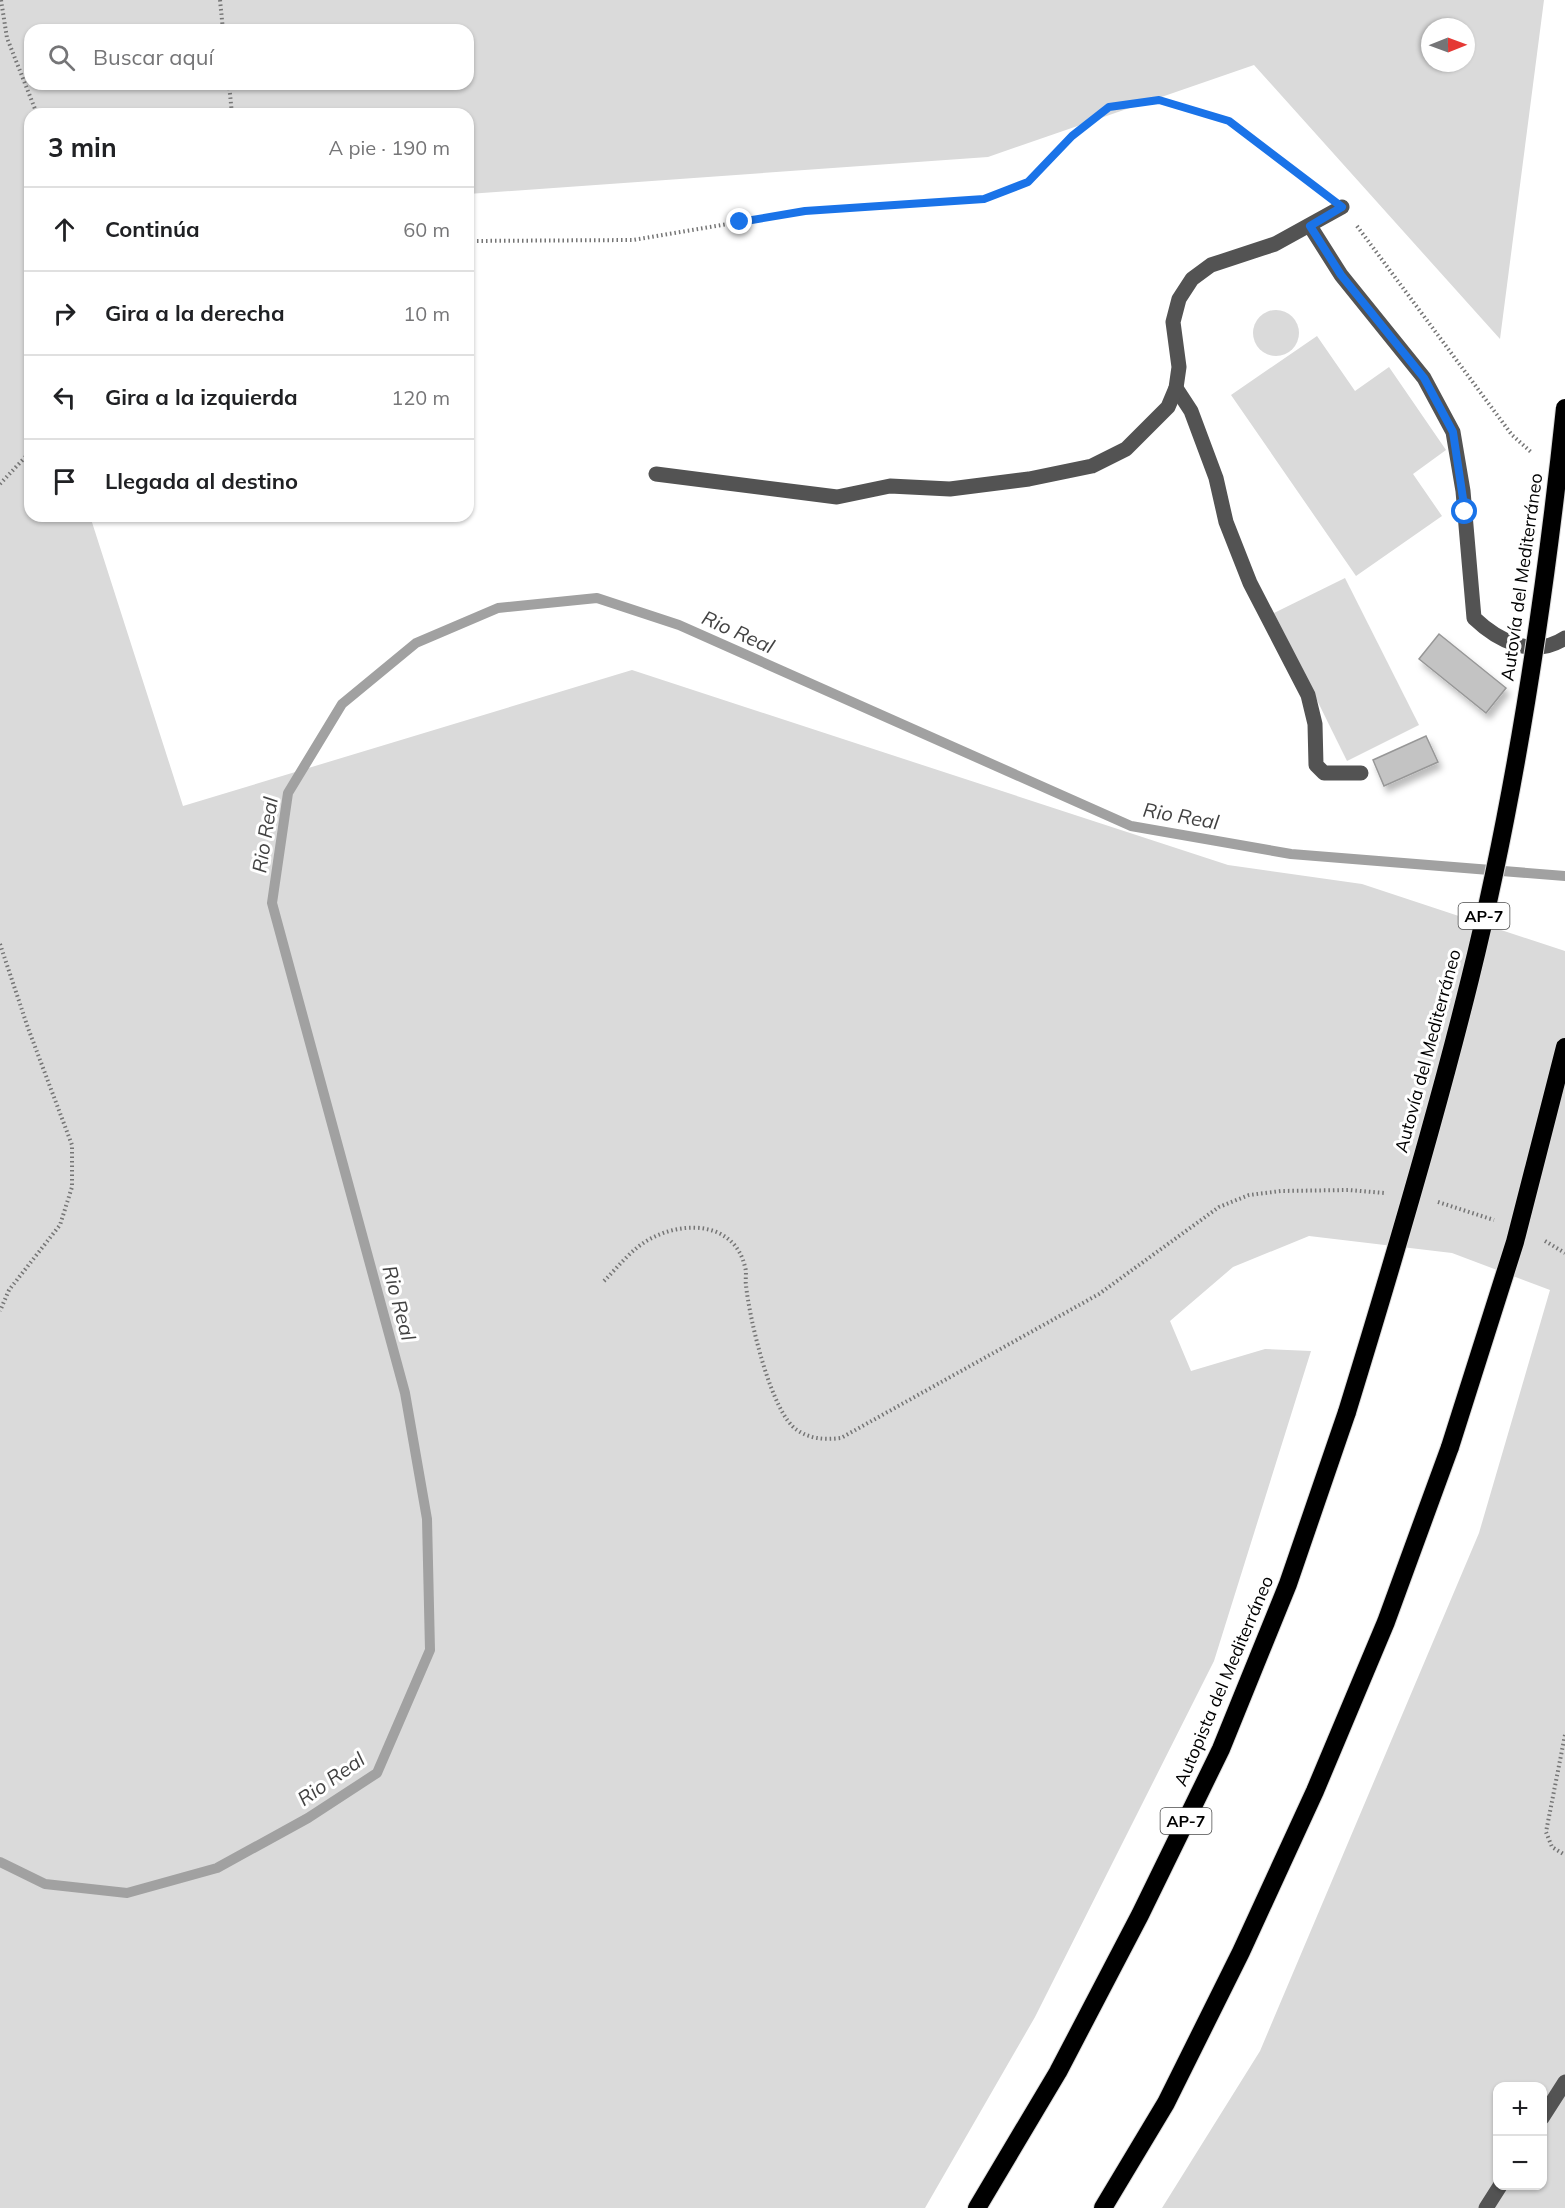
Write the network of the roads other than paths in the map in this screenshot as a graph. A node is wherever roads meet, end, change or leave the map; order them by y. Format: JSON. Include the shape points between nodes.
{"nodes":[{"id":1,"x":1342,"y":207,"type":"road end"},
{"id":2,"x":1310,"y":226,"type":"junction"},
{"id":3,"x":1176,"y":388,"type":"junction"},
{"id":4,"x":1565,"y":408,"type":"edge"},
{"id":5,"x":656,"y":474,"type":"dead end"},
{"id":6,"x":1565,"y":638,"type":"edge"},
{"id":7,"x":1361,"y":773,"type":"dead end"},
{"id":8,"x":1565,"y":1047,"type":"edge"},
{"id":9,"x":1347,"y":1412,"type":"joint"},
{"id":10,"x":1565,"y":2082,"type":"edge"},
{"id":11,"x":1547,"y":2110,"type":"edge"},
{"id":12,"x":1497,"y":2190,"type":"edge"},
{"id":13,"x":977,"y":2208,"type":"edge"},
{"id":14,"x":1103,"y":2208,"type":"edge"},
{"id":15,"x":1486,"y":2208,"type":"edge"}],
"edges":[{"from":1,"to":2,"type":"street"},
{"from":2,"to":3,"type":"street","via":[[1275,244],[1211,265],[1192,279],[1179,299],[1173,322],[1179,367]]},
{"from":2,"to":6,"type":"street","via":[[1341,275],[1424,378],[1453,432],[1463,491],[1474,618],[1491,635],[1513,645],[1537,647]]},
{"from":3,"to":5,"type":"street","via":[[1168,407],[1126,449],[1092,466],[1029,479],[950,489],[890,486],[837,497]]},
{"from":3,"to":7,"type":"street","via":[[1191,411],[1250,583],[1308,695],[1315,724],[1316,765],[1324,773]]},
{"from":4,"to":9,"type":"highway","name":"Autovía del Mediterráneo","number":"AP-7","bridge":true,"via":[[1551,543],[1515,766],[1471,978],[1400,1240]]},
{"from":8,"to":14,"type":"highway","bridge":true,"via":[[1515,1242],[1450,1447],[1386,1622],[1241,1952],[1166,2103]]},
{"from":9,"to":13,"type":"highway","name":"Autopista del Mediterráneo","number":"AP-7","via":[[1288,1584],[1221,1749],[1058,2072]]},
{"from":10,"to":11,"type":"street"},
{"from":12,"to":15,"type":"street"}]}
